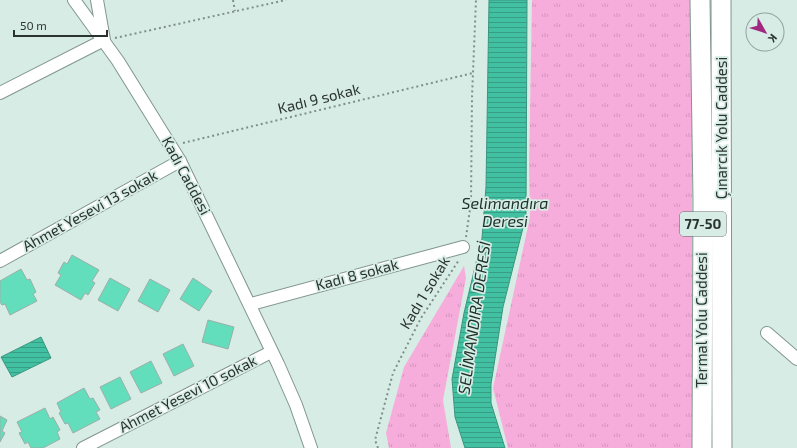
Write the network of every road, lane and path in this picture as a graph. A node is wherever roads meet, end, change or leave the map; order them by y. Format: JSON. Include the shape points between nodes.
{"nodes":[{"id":1,"x":74,"y":0,"type":"edge"},
{"id":2,"x":97,"y":0,"type":"edge"},
{"id":3,"x":233,"y":0,"type":"edge"},
{"id":4,"x":286,"y":0,"type":"edge"},
{"id":5,"x":476,"y":0,"type":"edge"},
{"id":6,"x":700,"y":0,"type":"edge"},
{"id":7,"x":722,"y":0,"type":"edge"},
{"id":8,"x":235,"y":11,"type":"junction"},
{"id":9,"x":104,"y":40,"type":"junction"},
{"id":10,"x":473,"y":73,"type":"junction"},
{"id":11,"x":0,"y":93,"type":"edge"},
{"id":12,"x":170,"y":146,"type":"junction"},
{"id":13,"x":180,"y":161,"type":"junction"},
{"id":14,"x":463,"y":247,"type":"junction"},
{"id":15,"x":0,"y":261,"type":"edge"},
{"id":16,"x":250,"y":304,"type":"junction"},
{"id":17,"x":767,"y":333,"type":"dead end"},
{"id":18,"x":271,"y":352,"type":"junction"},
{"id":19,"x":797,"y":359,"type":"edge"},
{"id":20,"x":84,"y":448,"type":"edge"},
{"id":21,"x":312,"y":448,"type":"edge"},
{"id":22,"x":378,"y":448,"type":"edge"},
{"id":23,"x":702,"y":448,"type":"edge"},
{"id":24,"x":722,"y":448,"type":"edge"}],
"edges":[{"from":1,"to":9,"type":"street","name":"Kadı Caddesi"},
{"from":2,"to":9,"type":"street"},
{"from":3,"to":8,"type":"path"},
{"from":4,"to":8,"type":"path"},
{"from":5,"to":10,"type":"path","name":"Kadı 1 sokak"},
{"from":6,"to":23,"type":"main road","name":"Termal Yolu Caddesi","number":"77-50","via":[[703,200]]},
{"from":7,"to":24,"type":"main road","name":"Çınarcık Yolu Caddesi","number":"77-50"},
{"from":8,"to":9,"type":"path"},
{"from":9,"to":11,"type":"street"},
{"from":9,"to":12,"type":"street","name":"Kadı Caddesi"},
{"from":10,"to":12,"type":"path","name":"Kadı 9 sokak"},
{"from":10,"to":14,"type":"path","name":"Kadı 1 sokak","via":[[471,202],[468,231]]},
{"from":12,"to":13,"type":"street","name":"Kadı Caddesi"},
{"from":13,"to":15,"type":"street","name":"Ahmet Yesevi 13 sokak"},
{"from":13,"to":16,"type":"street","name":"Kadı Caddesi"},
{"from":14,"to":16,"type":"street","name":"Kadı 8 sokak"},
{"from":14,"to":22,"type":"path","name":"Kadı 1 sokak","via":[[458,263],[421,318],[393,373],[375,440]]},
{"from":16,"to":18,"type":"street","name":"Kadı Caddesi"},
{"from":17,"to":19,"type":"street"},
{"from":18,"to":20,"type":"street","name":"Ahmet Yesevi 10 sokak"},
{"from":18,"to":21,"type":"street","name":"Kadı Caddesi","via":[[296,405]]}]}
